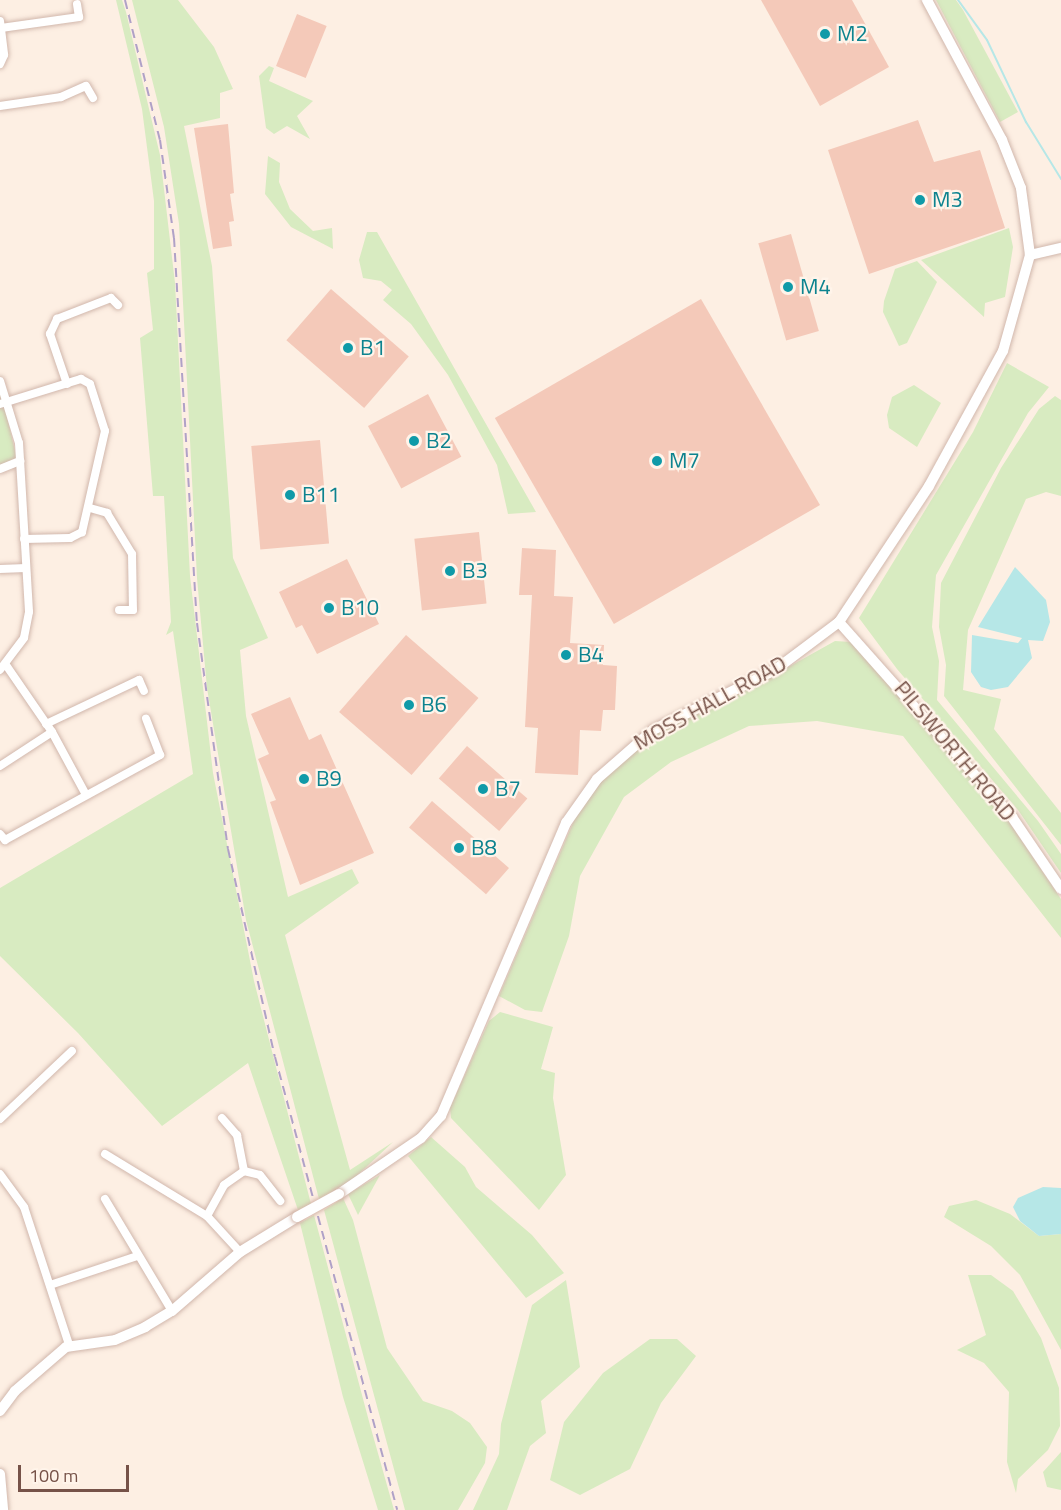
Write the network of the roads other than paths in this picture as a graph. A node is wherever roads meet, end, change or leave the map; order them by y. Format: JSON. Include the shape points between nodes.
{"nodes":[{"id":1,"x":927,"y":0,"type":"edge"},
{"id":2,"x":77,"y":4,"type":"dead end"},
{"id":3,"x":0,"y":25,"type":"edge"},
{"id":4,"x":0,"y":64,"type":"edge"},
{"id":5,"x":93,"y":98,"type":"dead end"},
{"id":6,"x":0,"y":106,"type":"edge"},
{"id":7,"x":1061,"y":248,"type":"edge"},
{"id":8,"x":1030,"y":255,"type":"junction"},
{"id":9,"x":118,"y":305,"type":"dead end"},
{"id":10,"x":0,"y":381,"type":"edge"},
{"id":11,"x":67,"y":384,"type":"junction"},
{"id":12,"x":9,"y":400,"type":"junction"},
{"id":13,"x":0,"y":404,"type":"edge"},
{"id":14,"x":20,"y":461,"type":"junction"},
{"id":15,"x":0,"y":469,"type":"edge"},
{"id":16,"x":90,"y":508,"type":"junction"},
{"id":17,"x":24,"y":539,"type":"junction"},
{"id":18,"x":26,"y":568,"type":"junction"},
{"id":19,"x":0,"y":569,"type":"edge"},
{"id":20,"x":119,"y":610,"type":"dead end"},
{"id":21,"x":839,"y":622,"type":"junction"},
{"id":22,"x":3,"y":668,"type":"edge"},
{"id":23,"x":144,"y":691,"type":"dead end"},
{"id":24,"x":146,"y":719,"type":"dead end"},
{"id":25,"x":46,"y":724,"type":"junction"},
{"id":26,"x":52,"y":732,"type":"junction"},
{"id":27,"x":0,"y":766,"type":"edge"},
{"id":28,"x":85,"y":793,"type":"junction"},
{"id":29,"x":0,"y":834,"type":"edge"},
{"id":30,"x":1061,"y":889,"type":"edge"},
{"id":31,"x":72,"y":1051,"type":"dead end"},
{"id":32,"x":222,"y":1118,"type":"dead end"},
{"id":33,"x":0,"y":1119,"type":"edge"},
{"id":34,"x":105,"y":1154,"type":"dead end"},
{"id":35,"x":244,"y":1171,"type":"junction"},
{"id":36,"x":0,"y":1174,"type":"edge"},
{"id":37,"x":105,"y":1199,"type":"dead end"},
{"id":38,"x":280,"y":1201,"type":"dead end"},
{"id":39,"x":207,"y":1216,"type":"junction"},
{"id":40,"x":240,"y":1252,"type":"junction"},
{"id":41,"x":137,"y":1256,"type":"junction"},
{"id":42,"x":50,"y":1285,"type":"junction"},
{"id":43,"x":172,"y":1311,"type":"junction"},
{"id":44,"x":69,"y":1345,"type":"junction"},
{"id":45,"x":0,"y":1411,"type":"edge"},
{"id":46,"x":0,"y":1473,"type":"edge"},
{"id":47,"x":3,"y":1510,"type":"edge"}],
"edges":[{"from":1,"to":8,"type":"street","via":[[1011,161],[1028,222]]},
{"from":2,"to":3,"type":"street","via":[[79,17]]},
{"from":3,"to":4,"type":"street","via":[[4,55]]},
{"from":5,"to":6,"type":"street","via":[[86,86],[61,97]]},
{"from":7,"to":8,"type":"street"},
{"from":8,"to":21,"type":"street","name":"MOSS HALL ROAD","via":[[1003,351],[929,486]]},
{"from":9,"to":11,"type":"street","via":[[111,298],[57,319],[50,334]]},
{"from":10,"to":12,"type":"street"},
{"from":11,"to":12,"type":"street"},
{"from":11,"to":16,"type":"street","via":[[81,380],[90,384],[105,431]]},
{"from":12,"to":13,"type":"street"},
{"from":12,"to":14,"type":"street"},
{"from":14,"to":15,"type":"street"},
{"from":14,"to":17,"type":"street"},
{"from":16,"to":17,"type":"street","via":[[82,532],[70,538]]},
{"from":16,"to":20,"type":"street","via":[[107,513],[132,554],[133,610]]},
{"from":17,"to":18,"type":"street"},
{"from":18,"to":19,"type":"street"},
{"from":18,"to":22,"type":"street","via":[[29,612],[24,638]]},
{"from":21,"to":30,"type":"street","name":"PILSWORTH ROAD","via":[[1012,817]]},
{"from":21,"to":40,"type":"street","name":"MOSS HALL ROAD","bridge":true,"via":[[774,670],[653,730],[597,779],[566,823],[441,1116],[421,1138],[339,1194]]},
{"from":22,"to":25,"type":"street"},
{"from":23,"to":25,"type":"street","via":[[139,680]]},
{"from":24,"to":28,"type":"street","via":[[160,755]]},
{"from":25,"to":26,"type":"street"},
{"from":26,"to":27,"type":"street"},
{"from":26,"to":28,"type":"street"},
{"from":28,"to":29,"type":"street","via":[[4,840]]},
{"from":31,"to":33,"type":"street"},
{"from":32,"to":35,"type":"street","via":[[237,1135]]},
{"from":34,"to":39,"type":"street"},
{"from":35,"to":38,"type":"street","via":[[260,1175]]},
{"from":35,"to":39,"type":"street","via":[[224,1185]]},
{"from":36,"to":42,"type":"street","via":[[24,1207]]},
{"from":37,"to":41,"type":"street"},
{"from":39,"to":40,"type":"street"},
{"from":40,"to":43,"type":"street","name":"MOSS HALL ROAD"},
{"from":41,"to":42,"type":"street"},
{"from":41,"to":43,"type":"street"},
{"from":42,"to":44,"type":"street"},
{"from":43,"to":44,"type":"street","name":"MOSS HALL ROAD","via":[[116,1340]]},
{"from":44,"to":45,"type":"street","via":[[30,1377]]},
{"from":46,"to":47,"type":"street"}]}
